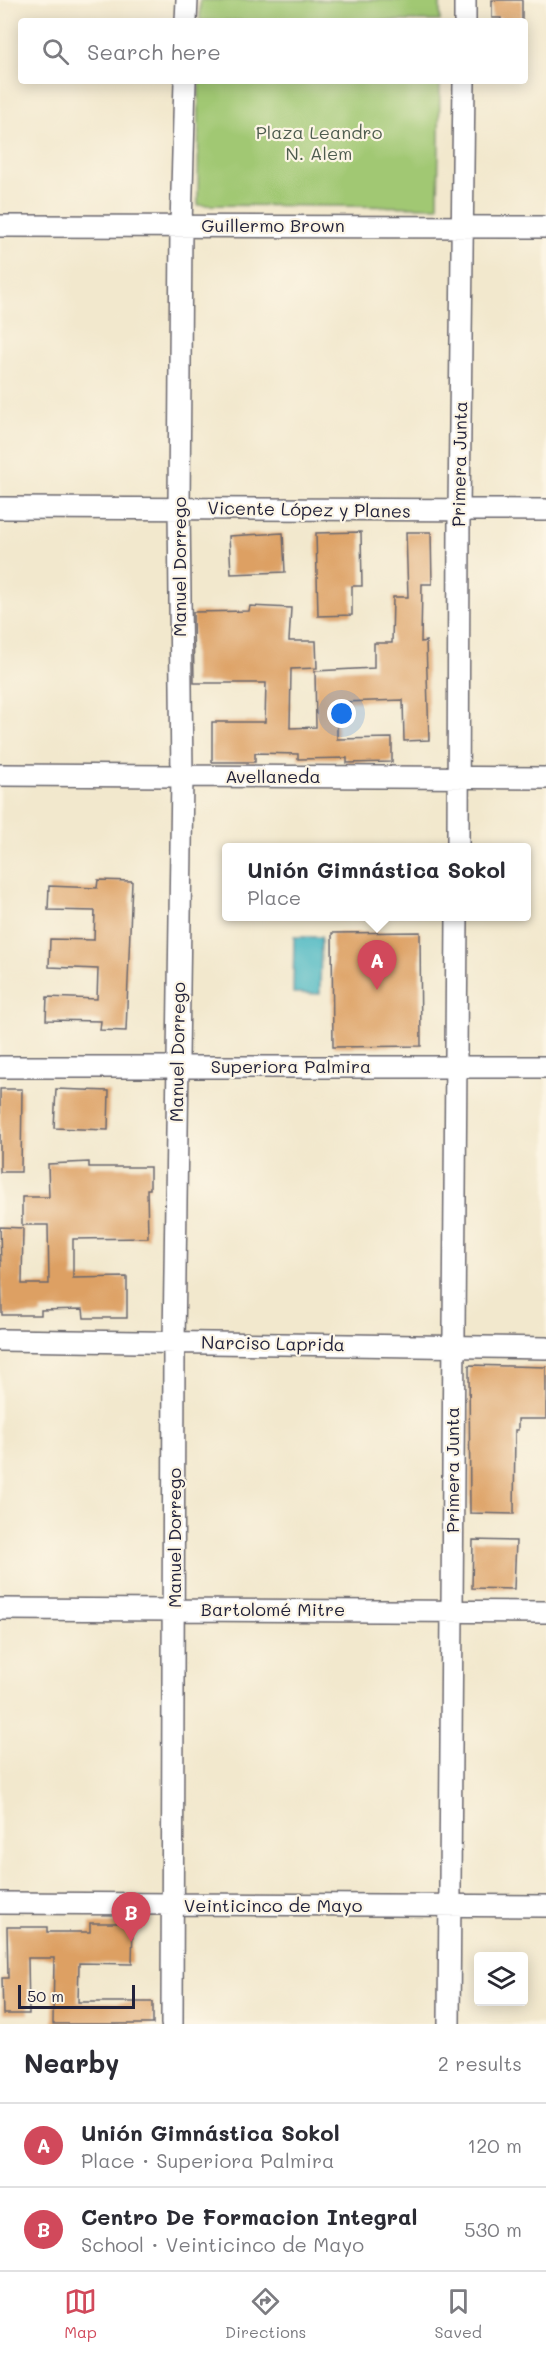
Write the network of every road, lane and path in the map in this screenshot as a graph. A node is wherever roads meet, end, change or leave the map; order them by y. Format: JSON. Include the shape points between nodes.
{"nodes":[{"id":1,"x":187,"y":0,"type":"edge"},
{"id":2,"x":465,"y":0,"type":"edge"},
{"id":3,"x":186,"y":18,"type":"edge"},
{"id":4,"x":465,"y":18,"type":"edge"},
{"id":5,"x":184,"y":84,"type":"edge"},
{"id":6,"x":464,"y":84,"type":"edge"},
{"id":7,"x":0,"y":226,"type":"edge"},
{"id":8,"x":181,"y":226,"type":"junction"},
{"id":9,"x":463,"y":227,"type":"junction"},
{"id":10,"x":546,"y":227,"type":"edge"},
{"id":11,"x":0,"y":508,"type":"edge"},
{"id":12,"x":179,"y":508,"type":"junction"},
{"id":13,"x":546,"y":510,"type":"edge"},
{"id":14,"x":459,"y":512,"type":"junction"},
{"id":15,"x":0,"y":775,"type":"edge"},
{"id":16,"x":182,"y":776,"type":"junction"},
{"id":17,"x":459,"y":777,"type":"junction"},
{"id":18,"x":546,"y":778,"type":"edge"},
{"id":19,"x":458,"y":843,"type":"edge"},
{"id":20,"x":456,"y":921,"type":"edge"},
{"id":21,"x":0,"y":1067,"type":"edge"},
{"id":22,"x":178,"y":1067,"type":"junction"},
{"id":23,"x":454,"y":1067,"type":"junction"},
{"id":24,"x":546,"y":1067,"type":"edge"},
{"id":25,"x":0,"y":1340,"type":"edge"},
{"id":26,"x":174,"y":1343,"type":"junction"},
{"id":27,"x":454,"y":1347,"type":"junction"},
{"id":28,"x":546,"y":1348,"type":"edge"},
{"id":29,"x":0,"y":1609,"type":"edge"},
{"id":30,"x":175,"y":1610,"type":"junction"},
{"id":31,"x":452,"y":1611,"type":"junction"},
{"id":32,"x":546,"y":1612,"type":"edge"},
{"id":33,"x":0,"y":1903,"type":"edge"},
{"id":34,"x":172,"y":1905,"type":"junction"},
{"id":35,"x":449,"y":1906,"type":"junction"},
{"id":36,"x":546,"y":1906,"type":"edge"},
{"id":37,"x":172,"y":2024,"type":"edge"},
{"id":38,"x":449,"y":2024,"type":"edge"}],
"edges":[{"from":1,"to":3,"type":"street"},
{"from":2,"to":4,"type":"street"},
{"from":5,"to":8,"type":"street","name":"Manuel Dorrego"},
{"from":6,"to":9,"type":"street","name":"Primera Junta"},
{"from":7,"to":8,"type":"street","name":"Guillermo Brown"},
{"from":8,"to":9,"type":"street","name":"Guillermo Brown"},
{"from":8,"to":12,"type":"street","name":"Manuel Dorrego"},
{"from":9,"to":10,"type":"street","name":"Guillermo Brown"},
{"from":9,"to":14,"type":"street","name":"Primera Junta"},
{"from":11,"to":12,"type":"street","name":"Vicente López y Planes"},
{"from":12,"to":14,"type":"street","name":"Vicente López y Planes"},
{"from":12,"to":16,"type":"street","name":"Manuel Dorrego"},
{"from":13,"to":14,"type":"street","name":"Vicente López y Planes"},
{"from":14,"to":17,"type":"street","name":"Primera Junta"},
{"from":15,"to":16,"type":"street","name":"Avellaneda"},
{"from":16,"to":17,"type":"street","name":"Avellaneda"},
{"from":16,"to":22,"type":"street","name":"Manuel Dorrego"},
{"from":17,"to":18,"type":"street","name":"Avellaneda"},
{"from":17,"to":19,"type":"street","name":"Primera Junta"},
{"from":20,"to":23,"type":"street","name":"Primera Junta"},
{"from":21,"to":22,"type":"street","name":"Superiora Palmira"},
{"from":22,"to":23,"type":"street","name":"Superiora Palmira"},
{"from":22,"to":26,"type":"street","name":"Manuel Dorrego"},
{"from":23,"to":24,"type":"street","name":"Superiora Palmira"},
{"from":23,"to":27,"type":"street","name":"Primera Junta"},
{"from":25,"to":26,"type":"street","name":"Narciso Laprida"},
{"from":26,"to":27,"type":"street","name":"Narciso Laprida"},
{"from":26,"to":30,"type":"street","name":"Manuel Dorrego"},
{"from":27,"to":28,"type":"street","name":"Narciso Laprida"},
{"from":27,"to":31,"type":"street","name":"Primera Junta"},
{"from":29,"to":30,"type":"street","name":"Bartolomé Mitre"},
{"from":30,"to":31,"type":"street","name":"Bartolomé Mitre"},
{"from":30,"to":34,"type":"street","name":"Manuel Dorrego"},
{"from":31,"to":32,"type":"street","name":"Bartolomé Mitre"},
{"from":31,"to":35,"type":"street","name":"Primera Junta"},
{"from":33,"to":34,"type":"street","name":"Veinticinco de Mayo"},
{"from":34,"to":35,"type":"street","name":"Veinticinco de Mayo"},
{"from":34,"to":37,"type":"street","name":"Manuel Dorrego"},
{"from":35,"to":36,"type":"street","name":"Veinticinco de Mayo"},
{"from":35,"to":38,"type":"street","name":"Primera Junta"}]}
